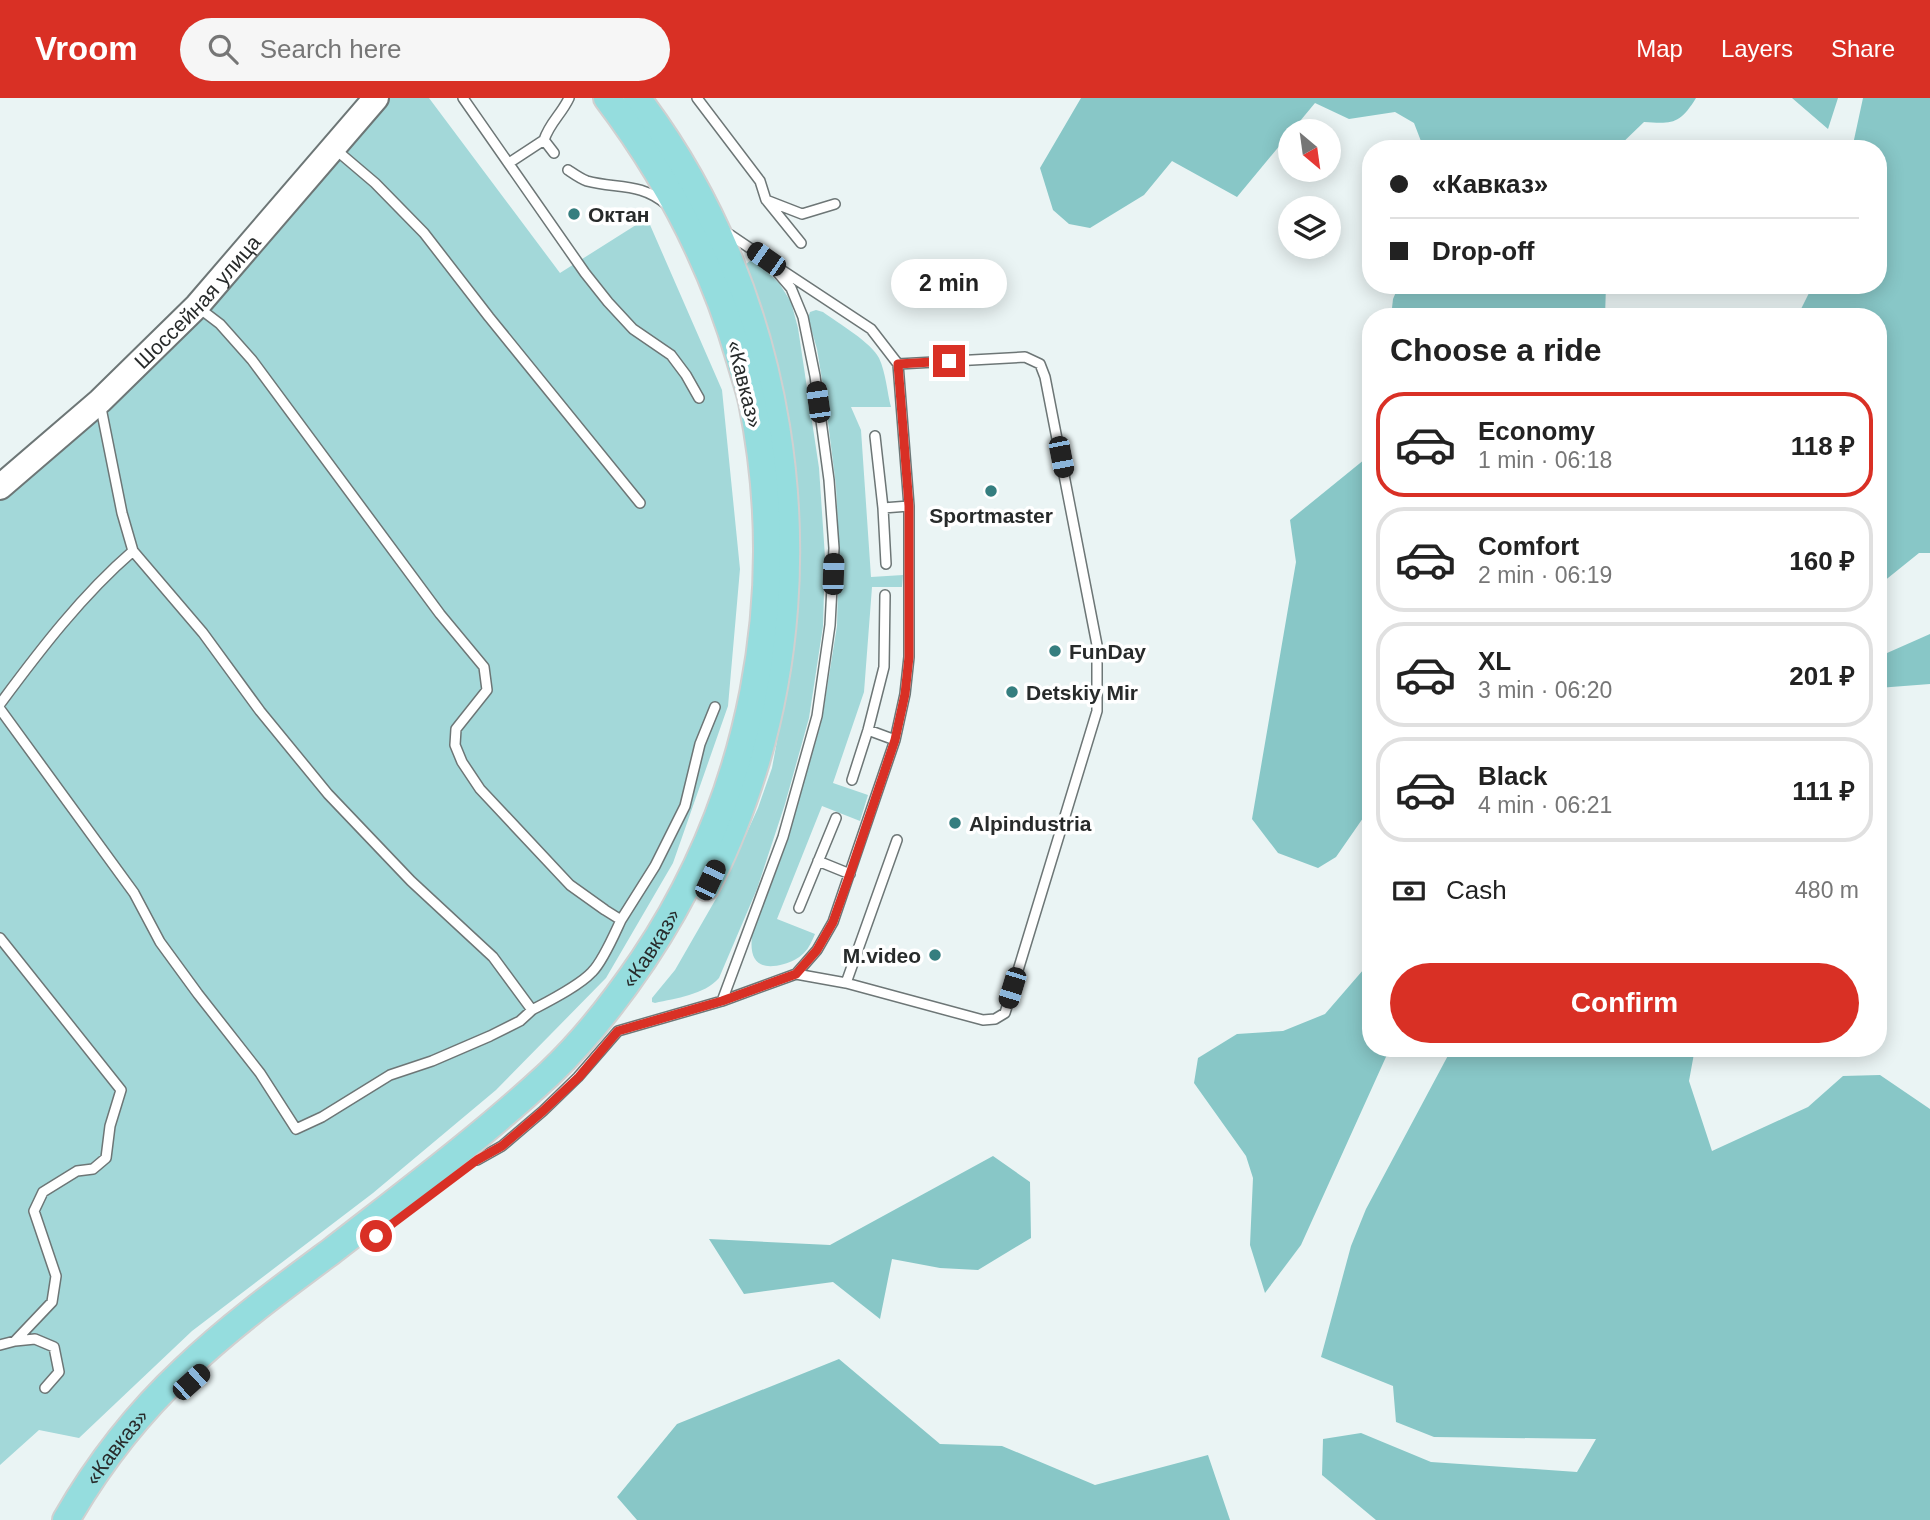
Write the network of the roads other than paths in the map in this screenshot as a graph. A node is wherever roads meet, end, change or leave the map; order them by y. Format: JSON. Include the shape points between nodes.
{"nodes":[{"id":1,"x":376,"y":98,"type":"edge"},
{"id":2,"x":463,"y":98,"type":"edge"},
{"id":3,"x":569,"y":98,"type":"edge"},
{"id":4,"x":607,"y":98,"type":"edge"},
{"id":5,"x":625,"y":98,"type":"edge"},
{"id":6,"x":637,"y":98,"type":"edge"},
{"id":7,"x":649,"y":98,"type":"edge"},
{"id":8,"x":697,"y":98,"type":"edge"},
{"id":9,"x":544,"y":140,"type":"junction"},
{"id":10,"x":334,"y":148,"type":"junction"},
{"id":11,"x":554,"y":153,"type":"dead end"},
{"id":12,"x":509,"y":163,"type":"junction"},
{"id":13,"x":684,"y":166,"type":"junction"},
{"id":14,"x":568,"y":170,"type":"dead end"},
{"id":15,"x":765,"y":200,"type":"junction"},
{"id":16,"x":835,"y":204,"type":"dead end"},
{"id":17,"x":710,"y":219,"type":"junction"},
{"id":18,"x":683,"y":220,"type":"junction"},
{"id":19,"x":801,"y":243,"type":"dead end"},
{"id":20,"x":766,"y":259,"type":"junction"},
{"id":21,"x":197,"y":306,"type":"junction"},
{"id":22,"x":898,"y":364,"type":"junction"},
{"id":23,"x":699,"y":398,"type":"dead end"},
{"id":24,"x":100,"y":401,"type":"junction"},
{"id":25,"x":875,"y":436,"type":"dead end"},
{"id":26,"x":0,"y":487,"type":"edge"},
{"id":27,"x":640,"y":503,"type":"dead end"},
{"id":28,"x":909,"y":506,"type":"junction"},
{"id":29,"x":883,"y":508,"type":"junction"},
{"id":30,"x":133,"y":551,"type":"junction"},
{"id":31,"x":886,"y":564,"type":"dead end"},
{"id":32,"x":885,"y":595,"type":"dead end"},
{"id":33,"x":0,"y":704,"type":"edge"},
{"id":34,"x":715,"y":707,"type":"dead end"},
{"id":35,"x":0,"y":709,"type":"edge"},
{"id":36,"x":868,"y":730,"type":"junction"},
{"id":37,"x":895,"y":740,"type":"junction"},
{"id":38,"x":852,"y":780,"type":"dead end"},
{"id":39,"x":836,"y":818,"type":"dead end"},
{"id":40,"x":897,"y":840,"type":"dead end"},
{"id":41,"x":818,"y":861,"type":"junction"},
{"id":42,"x":850,"y":874,"type":"junction"},
{"id":43,"x":799,"y":908,"type":"dead end"},
{"id":44,"x":621,"y":920,"type":"junction"},
{"id":45,"x":0,"y":938,"type":"edge"},
{"id":46,"x":796,"y":974,"type":"junction"},
{"id":47,"x":846,"y":983,"type":"junction"},
{"id":48,"x":722,"y":1001,"type":"junction"},
{"id":49,"x":532,"y":1010,"type":"junction"},
{"id":50,"x":477,"y":1160,"type":"junction"},
{"id":51,"x":15,"y":1340,"type":"junction"},
{"id":52,"x":0,"y":1345,"type":"edge"},
{"id":53,"x":45,"y":1388,"type":"dead end"},
{"id":54,"x":66,"y":1520,"type":"edge"},
{"id":55,"x":81,"y":1520,"type":"edge"}],
"edges":[{"from":1,"to":10,"type":"street","name":"Шоссейная улица"},
{"from":2,"to":12,"type":"lane"},
{"from":3,"to":9,"type":"lane","via":[[548,126]]},
{"from":4,"to":18,"type":"main road","name":"«Кавказ»"},
{"from":5,"to":13,"type":"street","via":[[666,154]]},
{"from":6,"to":13,"type":"main road","name":"«Кавказ»"},
{"from":7,"to":13,"type":"street","via":[[679,146]]},
{"from":8,"to":15,"type":"lane","via":[[760,181]]},
{"from":9,"to":11,"type":"lane"},
{"from":9,"to":12,"type":"lane"},
{"from":10,"to":21,"type":"street","name":"Шоссейная улица"},
{"from":10,"to":27,"type":"lane","via":[[424,233]]},
{"from":12,"to":23,"type":"lane","via":[[608,302],[634,329],[671,355]]},
{"from":13,"to":17,"type":"main road","name":"«Кавказ»"},
{"from":14,"to":18,"type":"lane","via":[[587,181],[644,191]]},
{"from":15,"to":16,"type":"lane","via":[[802,214]]},
{"from":15,"to":19,"type":"lane"},
{"from":17,"to":20,"type":"lane"},
{"from":17,"to":50,"type":"main road","name":"«Кавказ»","via":[[754,328],[780,456],[785,586],[771,708],[735,826],[681,935],[573,1070]]},
{"from":18,"to":54,"type":"main road","name":"«Кавказ»","via":[[718,296],[752,398],[766,522],[762,648],[752,706],[733,773],[694,873],[625,987],[551,1072],[182,1371],[86,1485]]},
{"from":20,"to":22,"type":"lane","via":[[871,329]]},
{"from":20,"to":48,"type":"lane","via":[[791,288],[803,317],[815,376],[834,548],[831,625],[817,716],[783,837]]},
{"from":21,"to":24,"type":"street","name":"Шоссейная улица"},
{"from":21,"to":44,"type":"lane","via":[[252,360],[484,667],[487,690],[456,729],[455,745],[480,789],[570,885]]},
{"from":22,"to":28,"type":"lane"},
{"from":22,"to":47,"type":"lane","via":[[1025,357],[1040,364],[1097,645],[1097,711],[1005,1013],[983,1020]]},
{"from":24,"to":26,"type":"street","name":"Шоссейная улица"},
{"from":24,"to":30,"type":"lane"},
{"from":25,"to":29,"type":"lane"},
{"from":28,"to":29,"type":"lane"},
{"from":28,"to":37,"type":"lane","via":[[909,657]]},
{"from":29,"to":31,"type":"lane"},
{"from":30,"to":33,"type":"lane","via":[[33,659]]},
{"from":30,"to":49,"type":"lane","via":[[328,794],[411,881],[493,957]]},
{"from":32,"to":36,"type":"lane","via":[[884,667]]},
{"from":34,"to":44,"type":"lane","via":[[700,744],[685,806]]},
{"from":35,"to":49,"type":"lane","via":[[134,893],[160,942],[260,1073],[296,1129],[390,1075],[491,1036]]},
{"from":36,"to":37,"type":"lane"},
{"from":36,"to":38,"type":"lane"},
{"from":37,"to":42,"type":"lane"},
{"from":39,"to":41,"type":"lane"},
{"from":40,"to":47,"type":"lane"},
{"from":41,"to":42,"type":"lane"},
{"from":41,"to":43,"type":"lane"},
{"from":42,"to":46,"type":"lane","via":[[833,922]]},
{"from":44,"to":49,"type":"lane","via":[[592,972]]},
{"from":45,"to":51,"type":"lane","via":[[121,1090],[106,1158],[93,1169],[77,1171],[43,1192],[34,1211],[55,1276],[52,1302]]},
{"from":46,"to":47,"type":"lane"},
{"from":46,"to":48,"type":"lane"},
{"from":48,"to":50,"type":"lane","via":[[618,1031],[543,1111],[502,1146]]},
{"from":50,"to":55,"type":"main road","name":"«Кавказ»","via":[[251,1328],[191,1382],[148,1428]]},
{"from":51,"to":52,"type":"lane"},
{"from":51,"to":53,"type":"lane","via":[[36,1339],[54,1347],[59,1372]]}]}
